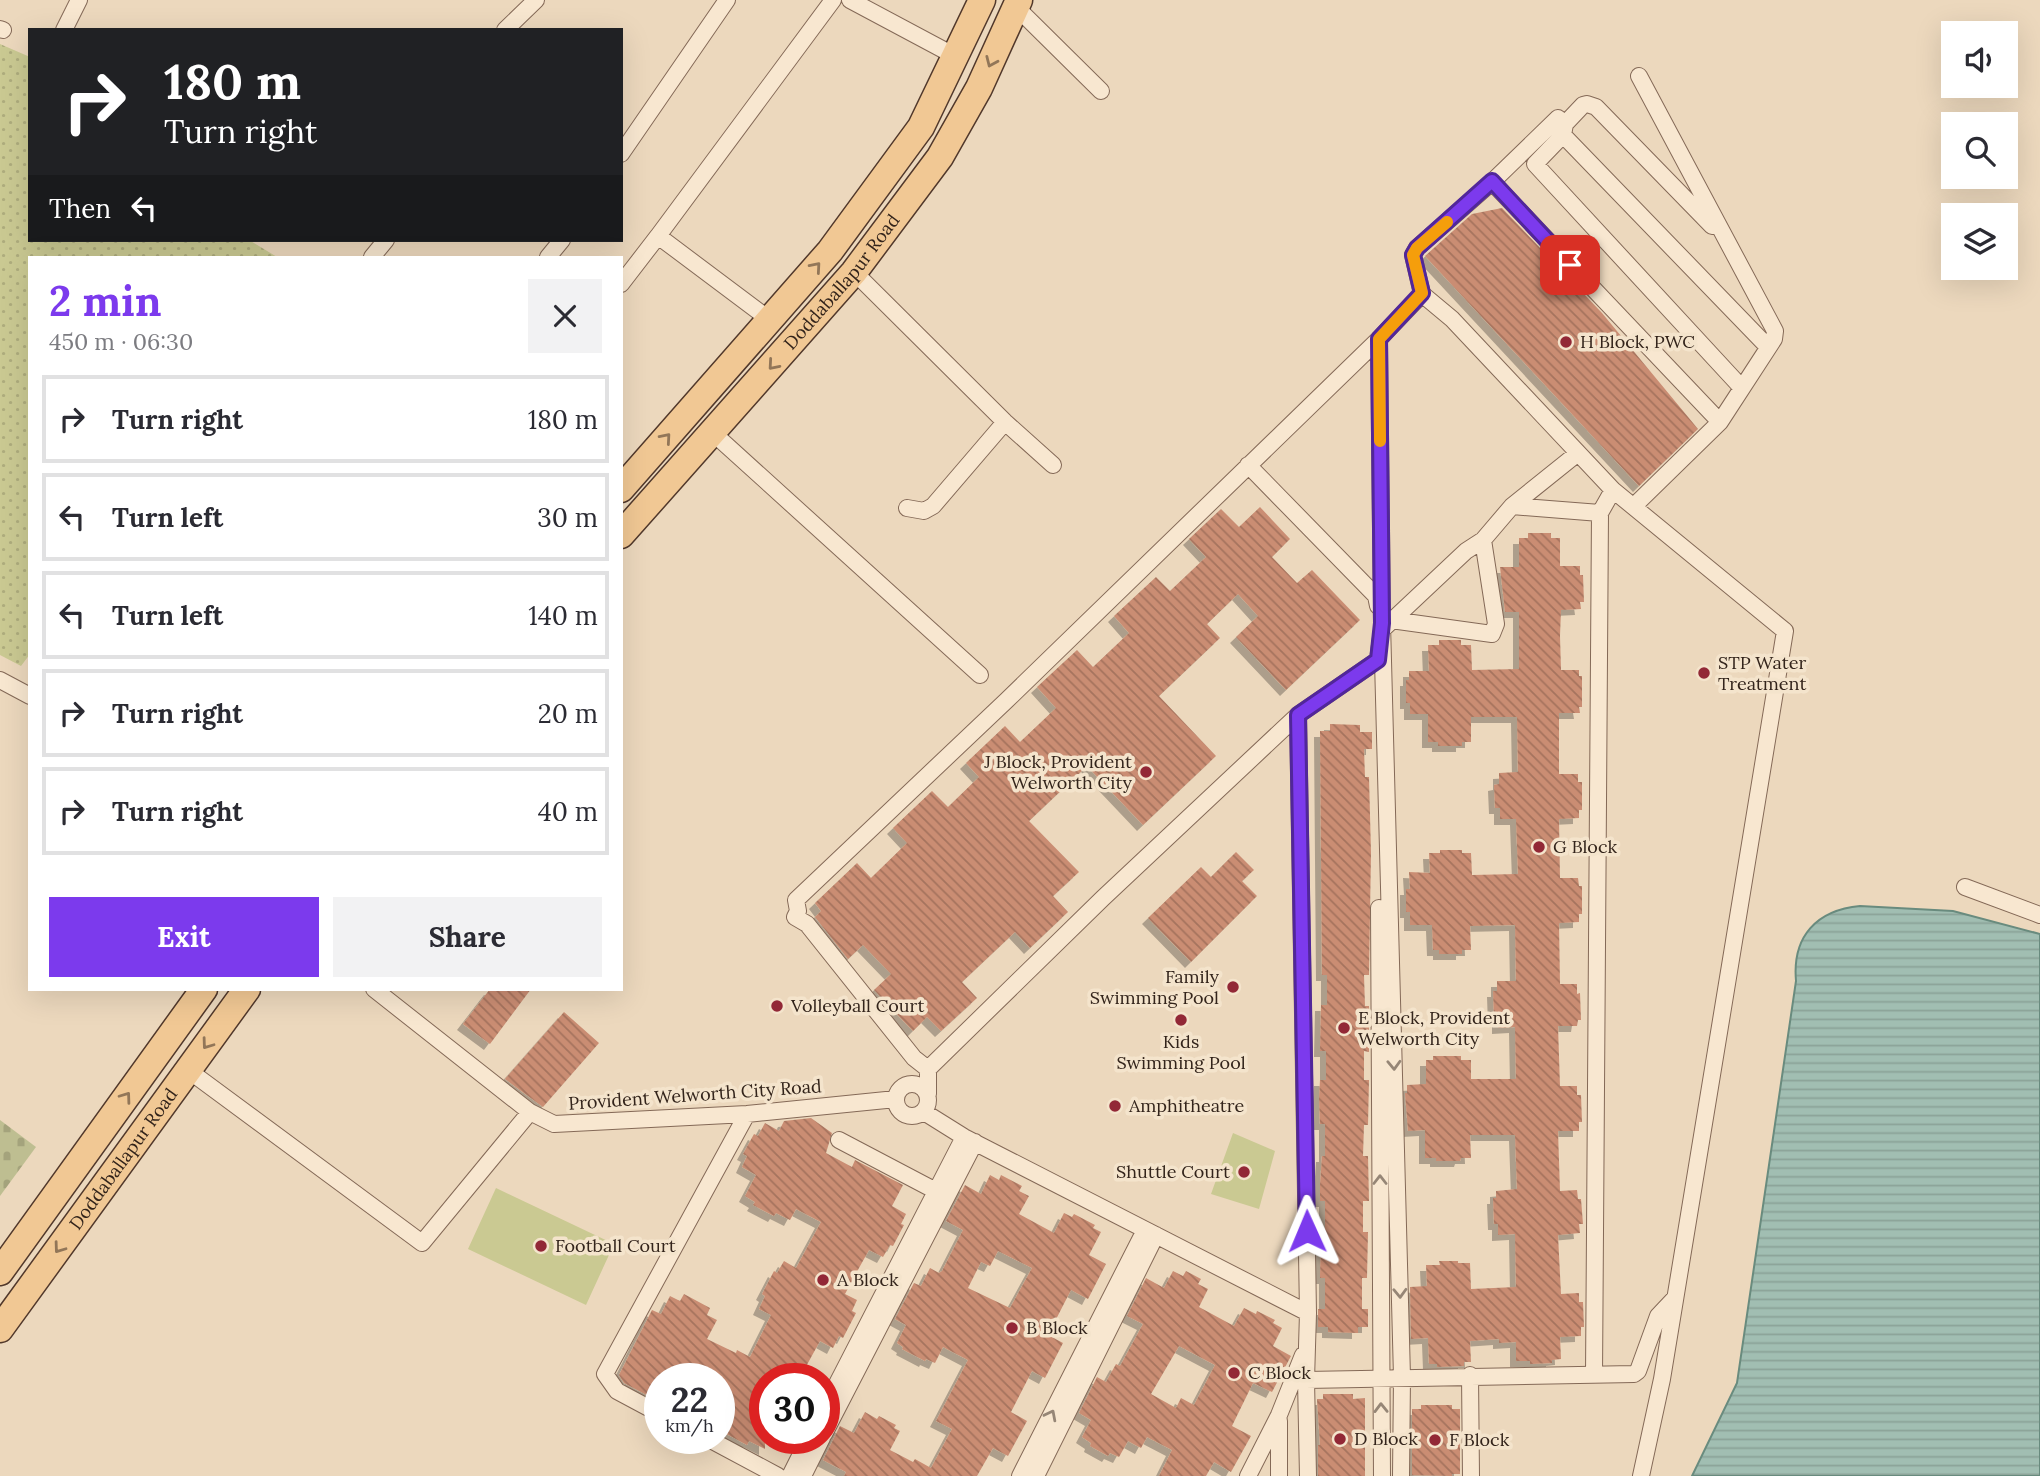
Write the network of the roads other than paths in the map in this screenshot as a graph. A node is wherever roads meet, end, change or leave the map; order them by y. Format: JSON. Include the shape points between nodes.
{"nodes":[{"id":1,"x":79,"y":0,"type":"edge"},
{"id":2,"x":536,"y":0,"type":"edge"},
{"id":3,"x":727,"y":0,"type":"edge"},
{"id":4,"x":833,"y":0,"type":"edge"},
{"id":5,"x":850,"y":0,"type":"edge"},
{"id":6,"x":982,"y":0,"type":"edge"},
{"id":7,"x":1017,"y":4,"type":"edge"},
{"id":8,"x":65,"y":28,"type":"edge"},
{"id":9,"x":507,"y":28,"type":"edge"},
{"id":10,"x":955,"y":56,"type":"junction"},
{"id":11,"x":1639,"y":76,"type":"dead end"},
{"id":12,"x":1101,"y":91,"type":"dead end"},
{"id":13,"x":1564,"y":129,"type":"junction"},
{"id":14,"x":623,"y":151,"type":"edge"},
{"id":15,"x":1492,"y":181,"type":"junction"},
{"id":16,"x":657,"y":236,"type":"junction"},
{"id":17,"x":1726,"y":240,"type":"junction"},
{"id":18,"x":384,"y":242,"type":"edge"},
{"id":19,"x":373,"y":256,"type":"edge"},
{"id":20,"x":854,"y":272,"type":"junction"},
{"id":21,"x":623,"y":281,"type":"edge"},
{"id":22,"x":1422,"y":293,"type":"junction"},
{"id":23,"x":770,"y":320,"type":"junction"},
{"id":24,"x":1379,"y":339,"type":"junction"},
{"id":25,"x":1768,"y":347,"type":"junction"},
{"id":26,"x":1741,"y":387,"type":"junction"},
{"id":27,"x":1005,"y":422,"type":"junction"},
{"id":28,"x":1720,"y":422,"type":"junction"},
{"id":29,"x":713,"y":433,"type":"junction"},
{"id":30,"x":1578,"y":453,"type":"junction"},
{"id":31,"x":1053,"y":465,"type":"dead end"},
{"id":32,"x":1248,"y":465,"type":"junction"},
{"id":33,"x":623,"y":487,"type":"edge"},
{"id":34,"x":1613,"y":490,"type":"junction"},
{"id":35,"x":1512,"y":506,"type":"junction"},
{"id":36,"x":1634,"y":506,"type":"junction"},
{"id":37,"x":907,"y":508,"type":"dead end"},
{"id":38,"x":1600,"y":513,"type":"junction"},
{"id":39,"x":623,"y":533,"type":"edge"},
{"id":40,"x":1483,"y":540,"type":"junction"},
{"id":41,"x":1385,"y":624,"type":"junction"},
{"id":42,"x":1378,"y":660,"type":"junction"},
{"id":43,"x":980,"y":675,"type":"dead end"},
{"id":44,"x":0,"y":680,"type":"edge"},
{"id":45,"x":28,"y":692,"type":"edge"},
{"id":46,"x":1298,"y":715,"type":"junction"},
{"id":47,"x":1965,"y":887,"type":"dead end"},
{"id":48,"x":2040,"y":915,"type":"edge"},
{"id":49,"x":203,"y":991,"type":"edge"},
{"id":50,"x":246,"y":991,"type":"edge"},
{"id":51,"x":377,"y":991,"type":"edge"},
{"id":52,"x":928,"y":1069,"type":"junction"},
{"id":53,"x":188,"y":1070,"type":"junction"},
{"id":54,"x":928,"y":1094,"type":"junction"},
{"id":55,"x":896,"y":1099,"type":"junction"},
{"id":56,"x":530,"y":1112,"type":"junction"},
{"id":57,"x":924,"y":1112,"type":"junction"},
{"id":58,"x":747,"y":1114,"type":"junction"},
{"id":59,"x":99,"y":1134,"type":"junction"},
{"id":60,"x":839,"y":1140,"type":"dead end"},
{"id":61,"x":969,"y":1140,"type":"junction"},
{"id":62,"x":127,"y":1154,"type":"junction"},
{"id":63,"x":936,"y":1192,"type":"junction"},
{"id":64,"x":1151,"y":1232,"type":"junction"},
{"id":65,"x":0,"y":1272,"type":"edge"},
{"id":66,"x":1675,"y":1298,"type":"junction"},
{"id":67,"x":1308,"y":1313,"type":"junction"},
{"id":68,"x":0,"y":1329,"type":"edge"},
{"id":69,"x":1308,"y":1343,"type":"junction"},
{"id":70,"x":1470,"y":1375,"type":"junction"},
{"id":71,"x":1594,"y":1375,"type":"junction"},
{"id":72,"x":1402,"y":1377,"type":"junction"},
{"id":73,"x":840,"y":1378,"type":"edge"},
{"id":74,"x":1381,"y":1378,"type":"junction"},
{"id":75,"x":1306,"y":1380,"type":"junction"},
{"id":76,"x":840,"y":1402,"type":"edge"},
{"id":77,"x":644,"y":1405,"type":"edge"},
{"id":78,"x":1279,"y":1415,"type":"junction"},
{"id":79,"x":735,"y":1453,"type":"edge"},
{"id":80,"x":801,"y":1454,"type":"edge"},
{"id":81,"x":814,"y":1454,"type":"edge"},
{"id":82,"x":778,"y":1476,"type":"edge"},
{"id":83,"x":790,"y":1476,"type":"edge"},
{"id":84,"x":803,"y":1476,"type":"edge"},
{"id":85,"x":1020,"y":1476,"type":"edge"},
{"id":86,"x":1036,"y":1476,"type":"edge"},
{"id":87,"x":1248,"y":1476,"type":"edge"},
{"id":88,"x":1279,"y":1476,"type":"edge"},
{"id":89,"x":1308,"y":1476,"type":"edge"},
{"id":90,"x":1382,"y":1476,"type":"edge"},
{"id":91,"x":1401,"y":1476,"type":"edge"},
{"id":92,"x":1471,"y":1476,"type":"edge"},
{"id":93,"x":1641,"y":1476,"type":"edge"}],
"edges":[{"from":1,"to":8,"type":"street"},
{"from":2,"to":9,"type":"street"},
{"from":3,"to":14,"type":"street"},
{"from":4,"to":16,"type":"street"},
{"from":5,"to":10,"type":"street"},
{"from":6,"to":10,"type":"main road","name":"Doddaballapur Road"},
{"from":7,"to":12,"type":"street"},
{"from":7,"to":20,"type":"main road","name":"Doddaballapur Road","one_way":true,"via":[[979,88],[940,157]]},
{"from":23,"to":10,"type":"main road","name":"Doddaballapur Road","one_way":true,"via":[[830,251],[921,127]]},
{"from":11,"to":17,"type":"street"},
{"from":13,"to":15,"type":"street","via":[[1558,118]]},
{"from":13,"to":17,"type":"street","via":[[1583,106],[1596,107]]},
{"from":13,"to":25,"type":"street"},
{"from":13,"to":26,"type":"street","via":[[1535,164]]},
{"from":15,"to":22,"type":"street","via":[[1417,248],[1413,255]]},
{"from":15,"to":28,"type":"street"},
{"from":16,"to":21,"type":"street"},
{"from":16,"to":23,"type":"street"},
{"from":17,"to":25,"type":"street","via":[[1775,331]]},
{"from":18,"to":19,"type":"street"},
{"from":20,"to":27,"type":"street"},
{"from":20,"to":29,"type":"main road","name":"Doddaballapur Road","one_way":true},
{"from":22,"to":24,"type":"street"},
{"from":22,"to":30,"type":"street"},
{"from":33,"to":23,"type":"main road","name":"Doddaballapur Road","one_way":true},
{"from":24,"to":32,"type":"street"},
{"from":24,"to":41,"type":"street"},
{"from":25,"to":26,"type":"street"},
{"from":26,"to":28,"type":"street"},
{"from":27,"to":31,"type":"street"},
{"from":27,"to":37,"type":"street","via":[[933,506],[924,512]]},
{"from":28,"to":36,"type":"street"},
{"from":29,"to":39,"type":"main road","name":"Doddaballapur Road"},
{"from":29,"to":43,"type":"street"},
{"from":30,"to":34,"type":"street"},
{"from":30,"to":35,"type":"street"},
{"from":32,"to":41,"type":"street","via":[[1376,596]]},
{"from":32,"to":52,"type":"street","via":[[796,900],[795,917],[807,924],[914,1058]]},
{"from":34,"to":36,"type":"street"},
{"from":34,"to":38,"type":"street"},
{"from":35,"to":38,"type":"street"},
{"from":35,"to":40,"type":"street"},
{"from":36,"to":66,"type":"street","via":[[1785,631]]},
{"from":38,"to":71,"type":"street"},
{"from":40,"to":41,"type":"street"},
{"from":40,"to":41,"type":"street","via":[[1496,624],[1492,634]]},
{"from":41,"to":42,"type":"street"},
{"from":41,"to":72,"type":"street","one_way":true},
{"from":42,"to":46,"type":"street"},
{"from":74,"to":42,"type":"street","one_way":true},
{"from":44,"to":45,"type":"street"},
{"from":46,"to":52,"type":"street"},
{"from":46,"to":67,"type":"street"},
{"from":47,"to":48,"type":"street"},
{"from":59,"to":49,"type":"main road","name":"Doddaballapur Road","one_way":true},
{"from":50,"to":53,"type":"main road","name":"Doddaballapur Road","one_way":true},
{"from":51,"to":56,"type":"street","name":"Provident Welworth City Road"},
{"from":52,"to":54,"type":"street"},
{"from":53,"to":56,"type":"street","via":[[422,1243]]},
{"from":53,"to":62,"type":"main road","name":"Doddaballapur Road"},
{"from":54,"to":55,"type":"street","via":[[913,1083],[901,1088]]},
{"from":54,"to":57,"type":"street"},
{"from":55,"to":57,"type":"street","via":[[906,1115]]},
{"from":55,"to":58,"type":"street","name":"Provident Welworth City Road"},
{"from":56,"to":58,"type":"street","name":"Provident Welworth City Road","via":[[554,1124]]},
{"from":57,"to":61,"type":"street"},
{"from":58,"to":77,"type":"street","via":[[605,1374],[617,1391]]},
{"from":59,"to":62,"type":"main road"},
{"from":59,"to":65,"type":"main road","name":"Doddaballapur Road"},
{"from":60,"to":63,"type":"street"},
{"from":61,"to":63,"type":"street"},
{"from":61,"to":64,"type":"street"},
{"from":61,"to":76,"type":"street"},
{"from":62,"to":68,"type":"main road","name":"Doddaballapur Road","one_way":true},
{"from":63,"to":73,"type":"street"},
{"from":64,"to":67,"type":"street"},
{"from":85,"to":64,"type":"street","one_way":true},
{"from":64,"to":86,"type":"street"},
{"from":66,"to":71,"type":"street","via":[[1659,1313],[1637,1373]]},
{"from":66,"to":93,"type":"street"},
{"from":67,"to":69,"type":"street"},
{"from":69,"to":75,"type":"street"},
{"from":69,"to":78,"type":"street"},
{"from":70,"to":71,"type":"street"},
{"from":70,"to":72,"type":"street"},
{"from":70,"to":92,"type":"street"},
{"from":72,"to":74,"type":"street"},
{"from":72,"to":91,"type":"street"},
{"from":74,"to":75,"type":"street"},
{"from":90,"to":74,"type":"street","one_way":true},
{"from":75,"to":89,"type":"street"},
{"from":78,"to":87,"type":"street"},
{"from":78,"to":88,"type":"street"},
{"from":79,"to":82,"type":"street"},
{"from":80,"to":83,"type":"street"},
{"from":81,"to":84,"type":"street"}]}
